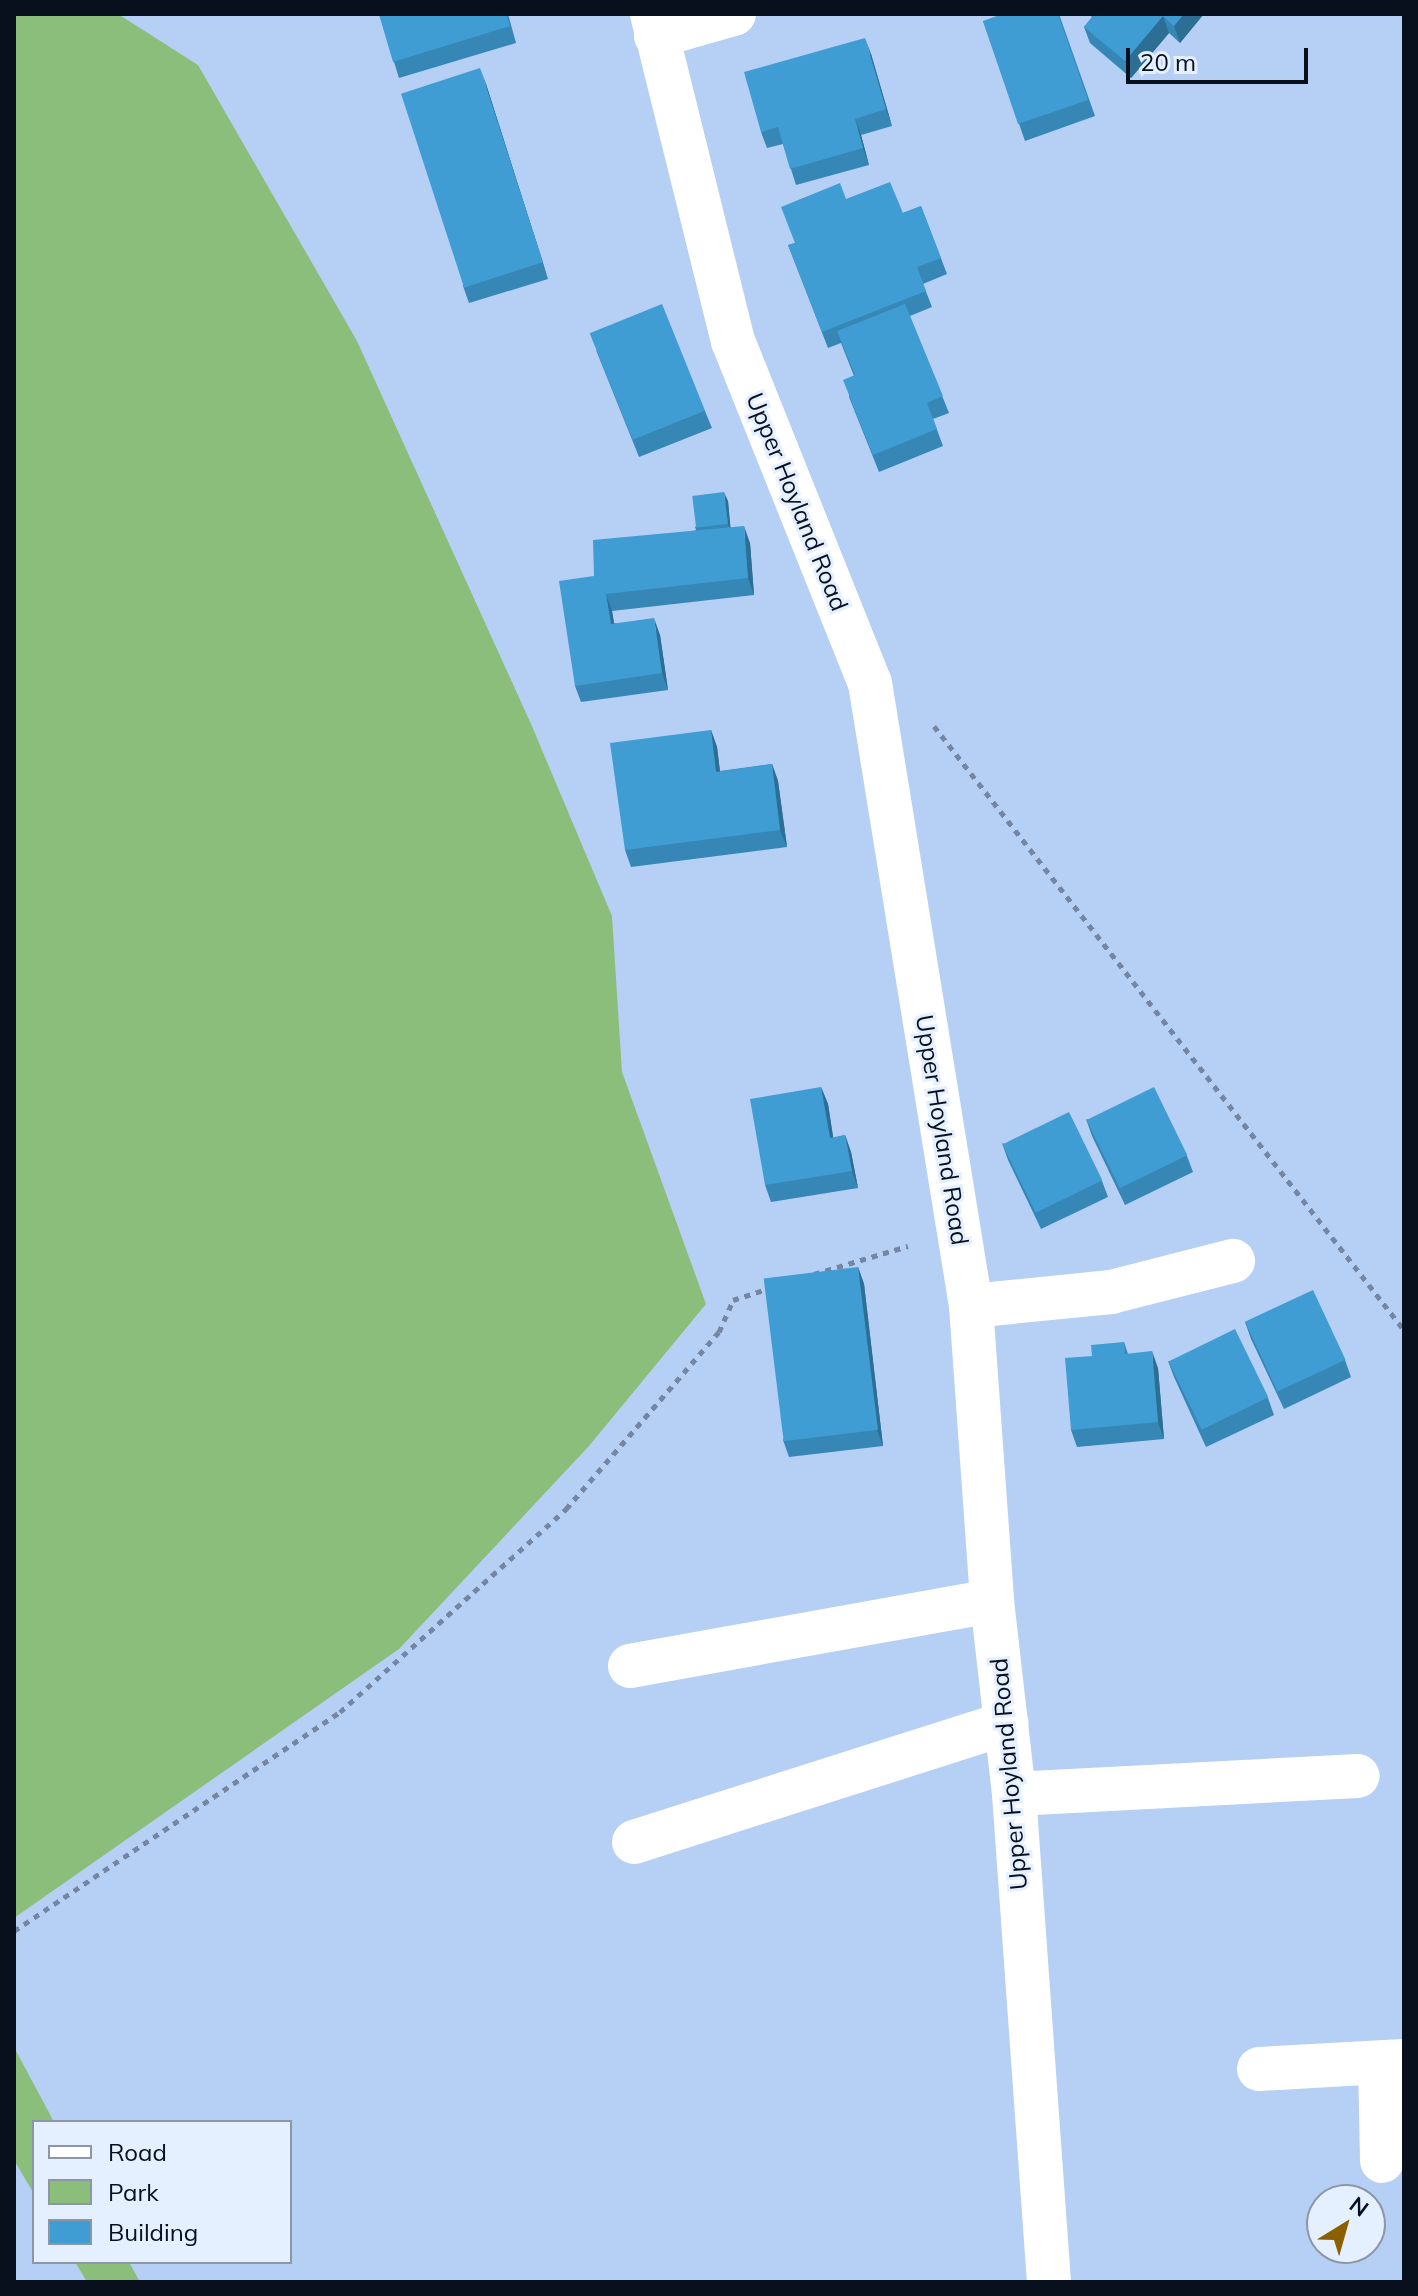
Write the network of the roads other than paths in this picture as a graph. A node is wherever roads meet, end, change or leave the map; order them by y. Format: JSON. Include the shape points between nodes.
{"nodes":[{"id":1,"x":734,"y":14,"type":"edge"},
{"id":2,"x":654,"y":25,"type":"edge"},
{"id":3,"x":1233,"y":1261,"type":"dead end"},
{"id":4,"x":971,"y":1306,"type":"junction"},
{"id":5,"x":992,"y":1601,"type":"junction"},
{"id":6,"x":630,"y":1666,"type":"dead end"},
{"id":7,"x":1006,"y":1723,"type":"junction"},
{"id":8,"x":1358,"y":1776,"type":"dead end"},
{"id":9,"x":1014,"y":1794,"type":"junction"},
{"id":10,"x":634,"y":1842,"type":"dead end"},
{"id":11,"x":1392,"y":2062,"type":"edge"},
{"id":12,"x":1259,"y":2069,"type":"dead end"},
{"id":13,"x":1382,"y":2161,"type":"dead end"},
{"id":14,"x":1049,"y":2282,"type":"edge"}],
"edges":[{"from":1,"to":2,"type":"street"},
{"from":2,"to":4,"type":"street","name":"Upper Hoyland Road","via":[[733,341],[870,683]]},
{"from":3,"to":4,"type":"street","via":[[1111,1292]]},
{"from":4,"to":5,"type":"street","name":"Upper Hoyland Road"},
{"from":5,"to":6,"type":"street"},
{"from":5,"to":7,"type":"street","name":"Upper Hoyland Road"},
{"from":7,"to":9,"type":"street","name":"Upper Hoyland Road"},
{"from":7,"to":10,"type":"street"},
{"from":8,"to":9,"type":"street"},
{"from":9,"to":14,"type":"street","name":"Upper Hoyland Road"},
{"from":11,"to":12,"type":"street"},
{"from":11,"to":13,"type":"street"}]}
